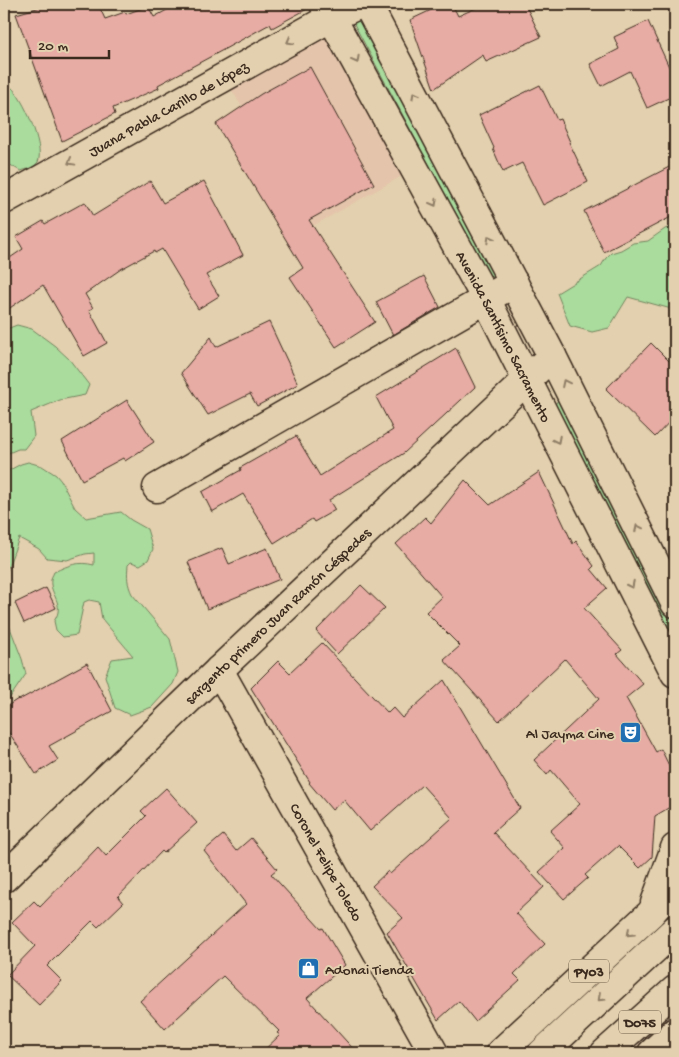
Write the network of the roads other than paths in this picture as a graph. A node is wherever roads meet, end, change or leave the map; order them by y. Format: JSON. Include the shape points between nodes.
{"nodes":[{"id":1,"x":360,"y":4,"type":"edge"},
{"id":2,"x":367,"y":4,"type":"edge"},
{"id":3,"x":328,"y":10,"type":"edge"},
{"id":4,"x":4,"y":200,"type":"edge"},
{"id":5,"x":514,"y":283,"type":"junction"},
{"id":6,"x":486,"y":300,"type":"junction"},
{"id":7,"x":552,"y":356,"type":"junction"},
{"id":8,"x":526,"y":380,"type":"junction"},
{"id":9,"x":157,"y":488,"type":"dead end"},
{"id":10,"x":675,"y":603,"type":"edge"},
{"id":11,"x":219,"y":670,"type":"junction"},
{"id":12,"x":675,"y":673,"type":"edge"},
{"id":13,"x":675,"y":848,"type":"edge"},
{"id":14,"x":4,"y":878,"type":"edge"},
{"id":15,"x":675,"y":886,"type":"edge"},
{"id":16,"x":650,"y":914,"type":"junction"},
{"id":17,"x":675,"y":930,"type":"edge"},
{"id":18,"x":675,"y":990,"type":"edge"},
{"id":19,"x":675,"y":1032,"type":"edge"},
{"id":20,"x":434,"y":1053,"type":"edge"},
{"id":21,"x":500,"y":1053,"type":"edge"},
{"id":22,"x":542,"y":1053,"type":"edge"},
{"id":23,"x":605,"y":1053,"type":"edge"},
{"id":24,"x":652,"y":1053,"type":"edge"}],
"edges":[{"from":1,"to":3,"type":"main road","name":"Juana Pabla Carillo de López"},
{"from":5,"to":2,"type":"main road","one_way":true},
{"from":3,"to":4,"type":"main road","name":"Juana Pabla Carillo de López","one_way":true},
{"from":3,"to":6,"type":"main road","name":"Avenida Santísimo Sacramento","one_way":true},
{"from":5,"to":6,"type":"main road"},
{"from":5,"to":7,"type":"main road"},
{"from":6,"to":8,"type":"main road","name":"Avenida Santísimo Sacramento"},
{"from":6,"to":9,"type":"main road"},
{"from":7,"to":8,"type":"main road","name":"sargento primero Juan Ramón Céspedes"},
{"from":10,"to":7,"type":"main road","one_way":true},
{"from":8,"to":11,"type":"main road","name":"sargento primero Juan Ramón Céspedes"},
{"from":8,"to":12,"type":"main road","name":"Avenida Santísimo Sacramento","one_way":true},
{"from":11,"to":14,"type":"main road","name":"sargento primero Juan Ramón Céspedes"},
{"from":11,"to":20,"type":"main road","name":"Coronel Felipe Toledo"},
{"from":13,"to":16,"type":"main road"},
{"from":15,"to":16,"type":"main road","number":"PY03"},
{"from":16,"to":21,"type":"main road","number":"PY03","one_way":true},
{"from":17,"to":22,"type":"main road","number":"D075","one_way":true},
{"from":18,"to":23,"type":"main road","number":"D075"},
{"from":19,"to":24,"type":"main road"}]}
